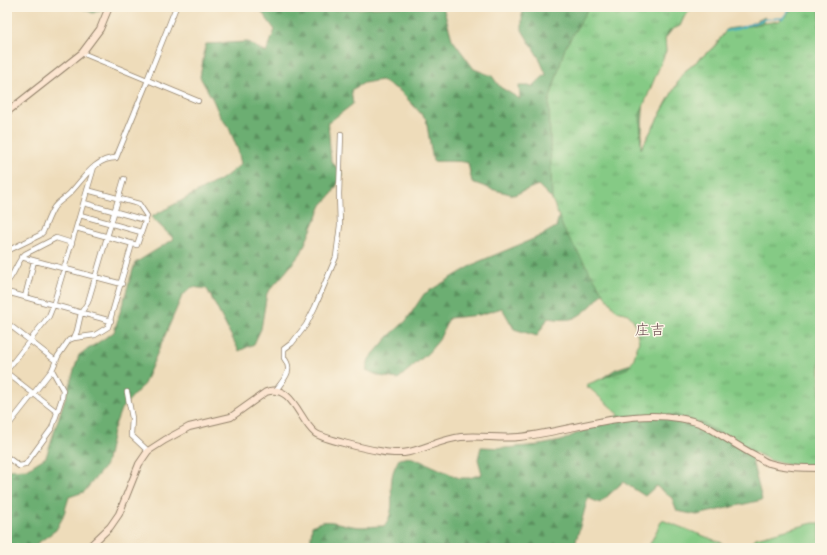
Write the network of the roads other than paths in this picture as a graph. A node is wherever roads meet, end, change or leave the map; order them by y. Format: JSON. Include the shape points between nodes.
{"nodes":[{"id":1,"x":109,"y":7,"type":"edge"},
{"id":2,"x":176,"y":7,"type":"edge"},
{"id":3,"x":82,"y":53,"type":"junction"},
{"id":4,"x":148,"y":80,"type":"junction"},
{"id":5,"x":198,"y":101,"type":"dead end"},
{"id":6,"x":7,"y":112,"type":"edge"},
{"id":7,"x":341,"y":134,"type":"dead end"},
{"id":8,"x":94,"y":167,"type":"junction"},
{"id":9,"x":124,"y":178,"type":"dead end"},
{"id":10,"x":87,"y":190,"type":"junction"},
{"id":11,"x":118,"y":198,"type":"junction"},
{"id":12,"x":84,"y":203,"type":"junction"},
{"id":13,"x":115,"y":211,"type":"junction"},
{"id":14,"x":80,"y":215,"type":"junction"},
{"id":15,"x":145,"y":220,"type":"junction"},
{"id":16,"x":111,"y":223,"type":"junction"},
{"id":17,"x":76,"y":228,"type":"junction"},
{"id":18,"x":141,"y":232,"type":"junction"},
{"id":19,"x":107,"y":237,"type":"junction"},
{"id":20,"x":72,"y":243,"type":"junction"},
{"id":21,"x":132,"y":244,"type":"junction"},
{"id":22,"x":7,"y":251,"type":"edge"},
{"id":23,"x":21,"y":257,"type":"junction"},
{"id":24,"x":34,"y":261,"type":"junction"},
{"id":25,"x":65,"y":269,"type":"junction"},
{"id":26,"x":95,"y":277,"type":"junction"},
{"id":27,"x":7,"y":282,"type":"edge"},
{"id":28,"x":122,"y":284,"type":"junction"},
{"id":29,"x":7,"y":292,"type":"edge"},
{"id":30,"x":25,"y":297,"type":"junction"},
{"id":31,"x":53,"y":306,"type":"junction"},
{"id":32,"x":81,"y":313,"type":"junction"},
{"id":33,"x":111,"y":321,"type":"junction"},
{"id":34,"x":7,"y":322,"type":"edge"},
{"id":35,"x":74,"y":338,"type":"junction"},
{"id":36,"x":30,"y":341,"type":"junction"},
{"id":37,"x":56,"y":361,"type":"junction"},
{"id":38,"x":7,"y":370,"type":"edge"},
{"id":39,"x":52,"y":370,"type":"junction"},
{"id":40,"x":7,"y":373,"type":"edge"},
{"id":41,"x":276,"y":390,"type":"junction"},
{"id":42,"x":127,"y":392,"type":"dead end"},
{"id":43,"x":33,"y":394,"type":"junction"},
{"id":44,"x":58,"y":412,"type":"junction"},
{"id":45,"x":7,"y":427,"type":"edge"},
{"id":46,"x":148,"y":451,"type":"junction"},
{"id":47,"x":7,"y":457,"type":"edge"},
{"id":48,"x":820,"y":468,"type":"edge"},
{"id":49,"x":88,"y":548,"type":"edge"}],
"edges":[{"from":1,"to":3,"type":"street","via":[[100,29]]},
{"from":2,"to":4,"type":"street"},
{"from":3,"to":4,"type":"street"},
{"from":3,"to":6,"type":"street"},
{"from":4,"to":5,"type":"street"},
{"from":4,"to":8,"type":"street","via":[[116,158]]},
{"from":7,"to":41,"type":"street","via":[[340,225],[336,257],[306,325],[284,349],[288,371]]},
{"from":8,"to":10,"type":"street"},
{"from":8,"to":22,"type":"street","via":[[54,208],[40,235]]},
{"from":9,"to":11,"type":"street"},
{"from":10,"to":11,"type":"street"},
{"from":10,"to":12,"type":"street"},
{"from":11,"to":13,"type":"street"},
{"from":11,"to":15,"type":"street","via":[[139,204],[147,216]]},
{"from":12,"to":13,"type":"street"},
{"from":12,"to":14,"type":"street"},
{"from":13,"to":15,"type":"street"},
{"from":13,"to":16,"type":"street"},
{"from":14,"to":16,"type":"street"},
{"from":14,"to":17,"type":"street"},
{"from":15,"to":18,"type":"street"},
{"from":16,"to":18,"type":"street"},
{"from":16,"to":19,"type":"street"},
{"from":17,"to":19,"type":"street"},
{"from":17,"to":20,"type":"street"},
{"from":18,"to":21,"type":"street","via":[[137,245]]},
{"from":19,"to":21,"type":"street"},
{"from":19,"to":26,"type":"street"},
{"from":20,"to":23,"type":"street","via":[[56,238]]},
{"from":20,"to":25,"type":"street"},
{"from":21,"to":28,"type":"street"},
{"from":23,"to":24,"type":"street"},
{"from":23,"to":27,"type":"street","via":[[13,276]]},
{"from":24,"to":25,"type":"street"},
{"from":24,"to":30,"type":"street"},
{"from":25,"to":26,"type":"street"},
{"from":25,"to":31,"type":"street"},
{"from":26,"to":28,"type":"street"},
{"from":26,"to":32,"type":"street","via":[[88,302]]},
{"from":28,"to":33,"type":"street"},
{"from":29,"to":30,"type":"street"},
{"from":30,"to":31,"type":"street"},
{"from":31,"to":32,"type":"street"},
{"from":31,"to":36,"type":"street","via":[[49,316]]},
{"from":32,"to":33,"type":"street"},
{"from":32,"to":35,"type":"street"},
{"from":33,"to":35,"type":"street","via":[[100,333]]},
{"from":34,"to":36,"type":"street"},
{"from":35,"to":37,"type":"street","via":[[65,345]]},
{"from":36,"to":37,"type":"street"},
{"from":36,"to":38,"type":"street"},
{"from":37,"to":39,"type":"street"},
{"from":39,"to":43,"type":"street"},
{"from":39,"to":44,"type":"street","via":[[63,390]]},
{"from":40,"to":43,"type":"street"},
{"from":41,"to":46,"type":"street","via":[[266,392],[231,417],[189,427]]},
{"from":41,"to":48,"type":"street","via":[[286,395],[315,433],[380,451],[408,452],[462,437],[518,437],[618,418],[654,416],[684,419],[705,426],[768,463]]},
{"from":42,"to":46,"type":"street","via":[[132,435]]},
{"from":43,"to":44,"type":"street"},
{"from":43,"to":45,"type":"street"},
{"from":44,"to":47,"type":"street","via":[[52,428],[25,465],[19,466]]},
{"from":46,"to":49,"type":"street","via":[[138,464],[119,514],[110,527]]}]}
